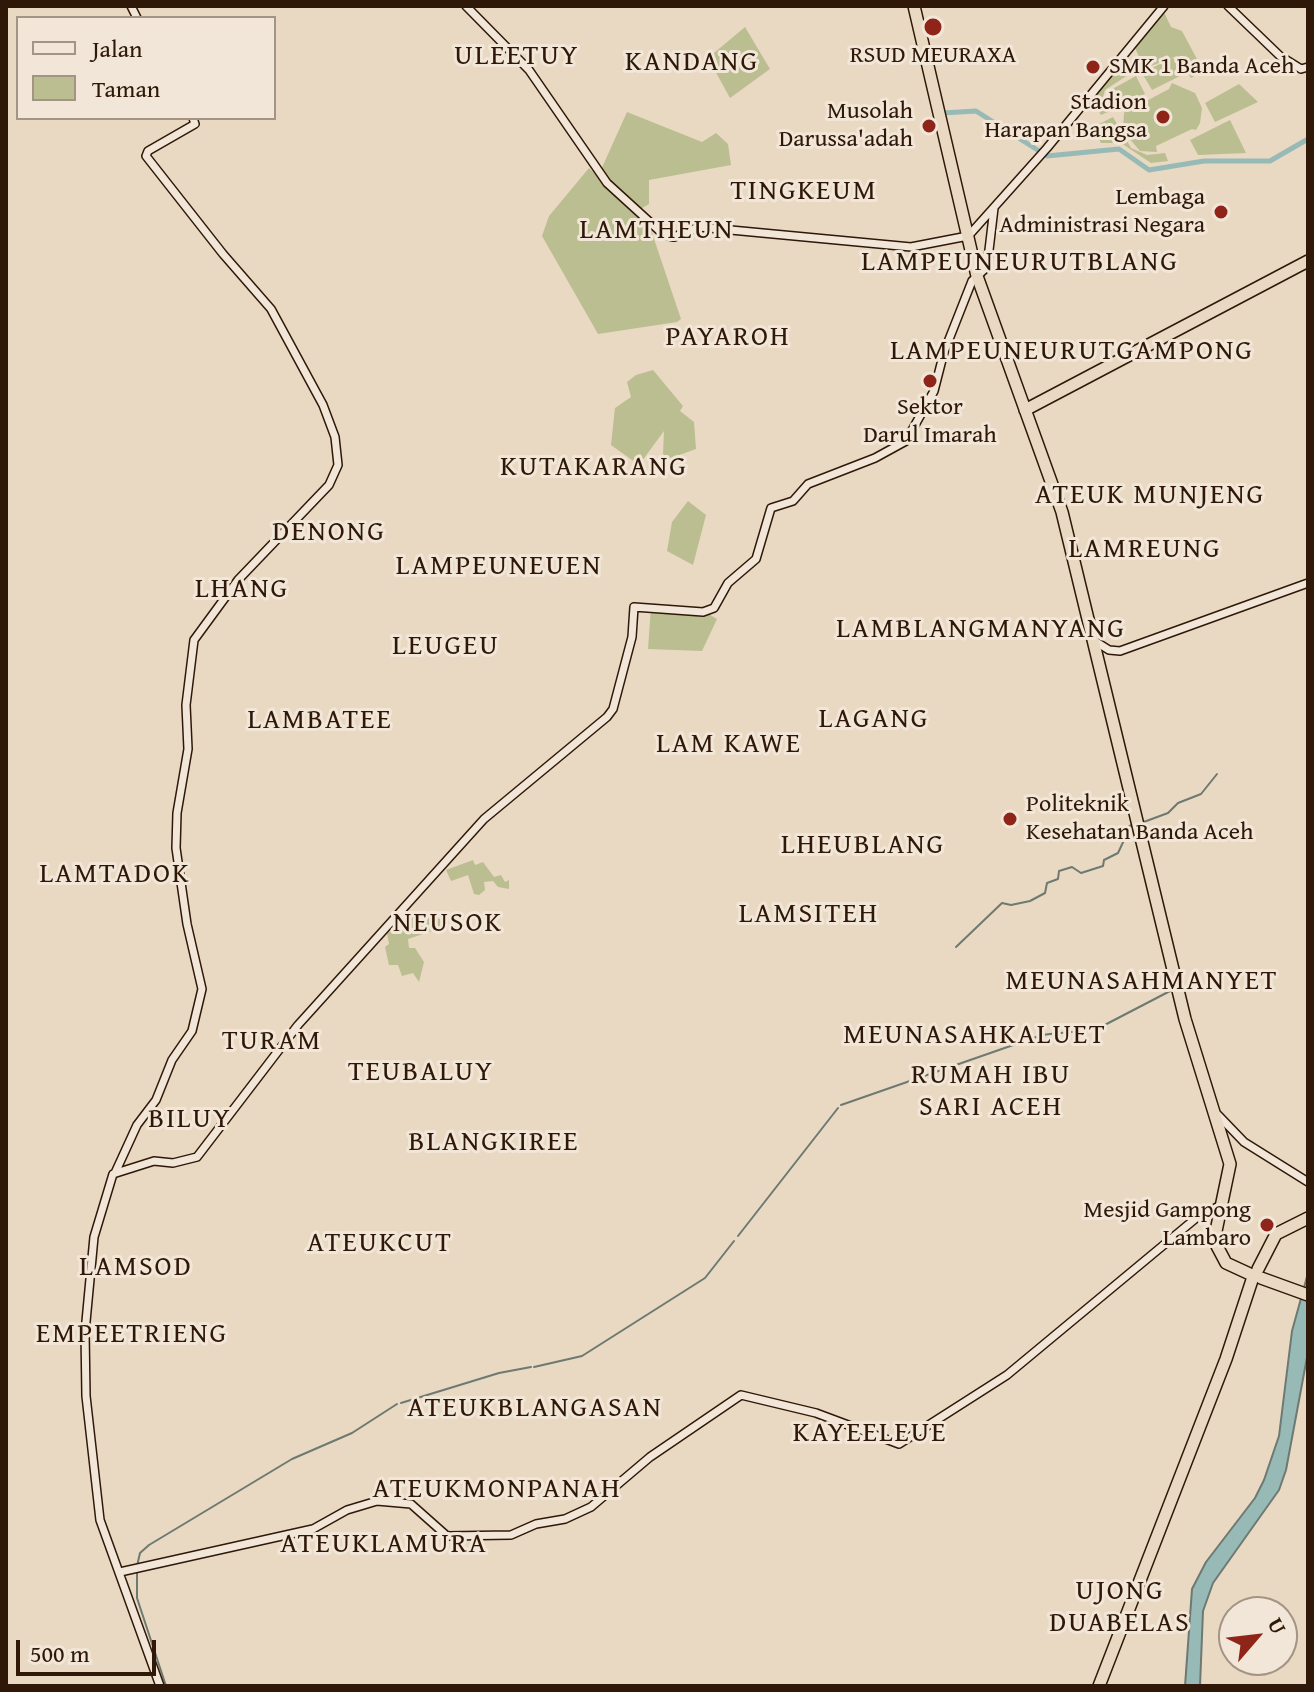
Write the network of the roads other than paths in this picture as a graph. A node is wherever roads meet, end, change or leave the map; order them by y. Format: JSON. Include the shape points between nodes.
{"nodes":[{"id":1,"x":466,"y":6,"type":"edge"},
{"id":2,"x":916,"y":6,"type":"edge"},
{"id":3,"x":1228,"y":6,"type":"edge"},
{"id":4,"x":1161,"y":7,"type":"edge"},
{"id":5,"x":1308,"y":67,"type":"edge"},
{"id":6,"x":194,"y":120,"type":"edge"},
{"id":7,"x":994,"y":208,"type":"junction"},
{"id":8,"x":971,"y":233,"type":"junction"},
{"id":9,"x":1306,"y":263,"type":"edge"},
{"id":10,"x":979,"y":274,"type":"junction"},
{"id":11,"x":1027,"y":410,"type":"junction"},
{"id":12,"x":1308,"y":583,"type":"edge"},
{"id":13,"x":1095,"y":641,"type":"junction"},
{"id":14,"x":1206,"y":1084,"type":"junction"},
{"id":15,"x":1216,"y":1113,"type":"junction"},
{"id":16,"x":115,"y":1173,"type":"junction"},
{"id":17,"x":1308,"y":1182,"type":"edge"},
{"id":18,"x":1226,"y":1191,"type":"junction"},
{"id":19,"x":1221,"y":1205,"type":"junction"},
{"id":20,"x":1308,"y":1220,"type":"edge"},
{"id":21,"x":1258,"y":1277,"type":"junction"},
{"id":22,"x":1302,"y":1291,"type":"edge"},
{"id":23,"x":120,"y":1572,"type":"junction"},
{"id":24,"x":160,"y":1686,"type":"edge"},
{"id":25,"x":1099,"y":1686,"type":"edge"}],
"edges":[{"from":1,"to":8,"type":"street","via":[[529,70],[607,183],[664,235],[674,237],[699,227],[911,247]]},
{"from":2,"to":8,"type":"highway"},
{"from":3,"to":5,"type":"street","via":[[1280,56],[1301,69]]},
{"from":4,"to":7,"type":"street"},
{"from":6,"to":16,"type":"street","via":[[146,156],[265,301],[333,428],[338,465],[329,485],[238,580],[194,640],[176,848],[202,989],[192,1031],[173,1057],[156,1100],[137,1125]]},
{"from":7,"to":8,"type":"street"},
{"from":7,"to":10,"type":"street","via":[[987,267]]},
{"from":8,"to":10,"type":"highway"},
{"from":9,"to":11,"type":"highway"},
{"from":10,"to":11,"type":"highway"},
{"from":10,"to":16,"type":"street","via":[[944,352],[934,391],[906,441],[817,480],[793,501],[771,508],[756,559],[728,583],[714,608],[703,612],[634,607],[632,637],[607,717],[484,819],[298,1025],[197,1157],[154,1161]]},
{"from":11,"to":13,"type":"highway","via":[[1062,512]]},
{"from":12,"to":13,"type":"street","via":[[1120,651]]},
{"from":13,"to":14,"type":"highway"},
{"from":14,"to":15,"type":"highway"},
{"from":14,"to":18,"type":"highway","via":[[1230,1164]]},
{"from":15,"to":17,"type":"street","via":[[1244,1142]]},
{"from":15,"to":18,"type":"highway","via":[[1233,1167]]},
{"from":16,"to":23,"type":"street","via":[[98,1218],[87,1300],[85,1374],[98,1514]]},
{"from":18,"to":19,"type":"highway"},
{"from":18,"to":21,"type":"highway","via":[[1221,1252]]},
{"from":19,"to":21,"type":"highway","via":[[1216,1235],[1220,1254],[1233,1267]]},
{"from":19,"to":23,"type":"street","via":[[1191,1222],[1007,1375],[898,1445],[816,1413],[741,1395],[624,1476],[591,1507],[511,1535],[449,1536],[411,1504],[377,1501],[313,1529]]},
{"from":20,"to":21,"type":"highway","via":[[1276,1234]]},
{"from":21,"to":22,"type":"highway"},
{"from":21,"to":25,"type":"highway"},
{"from":23,"to":24,"type":"street"}]}
